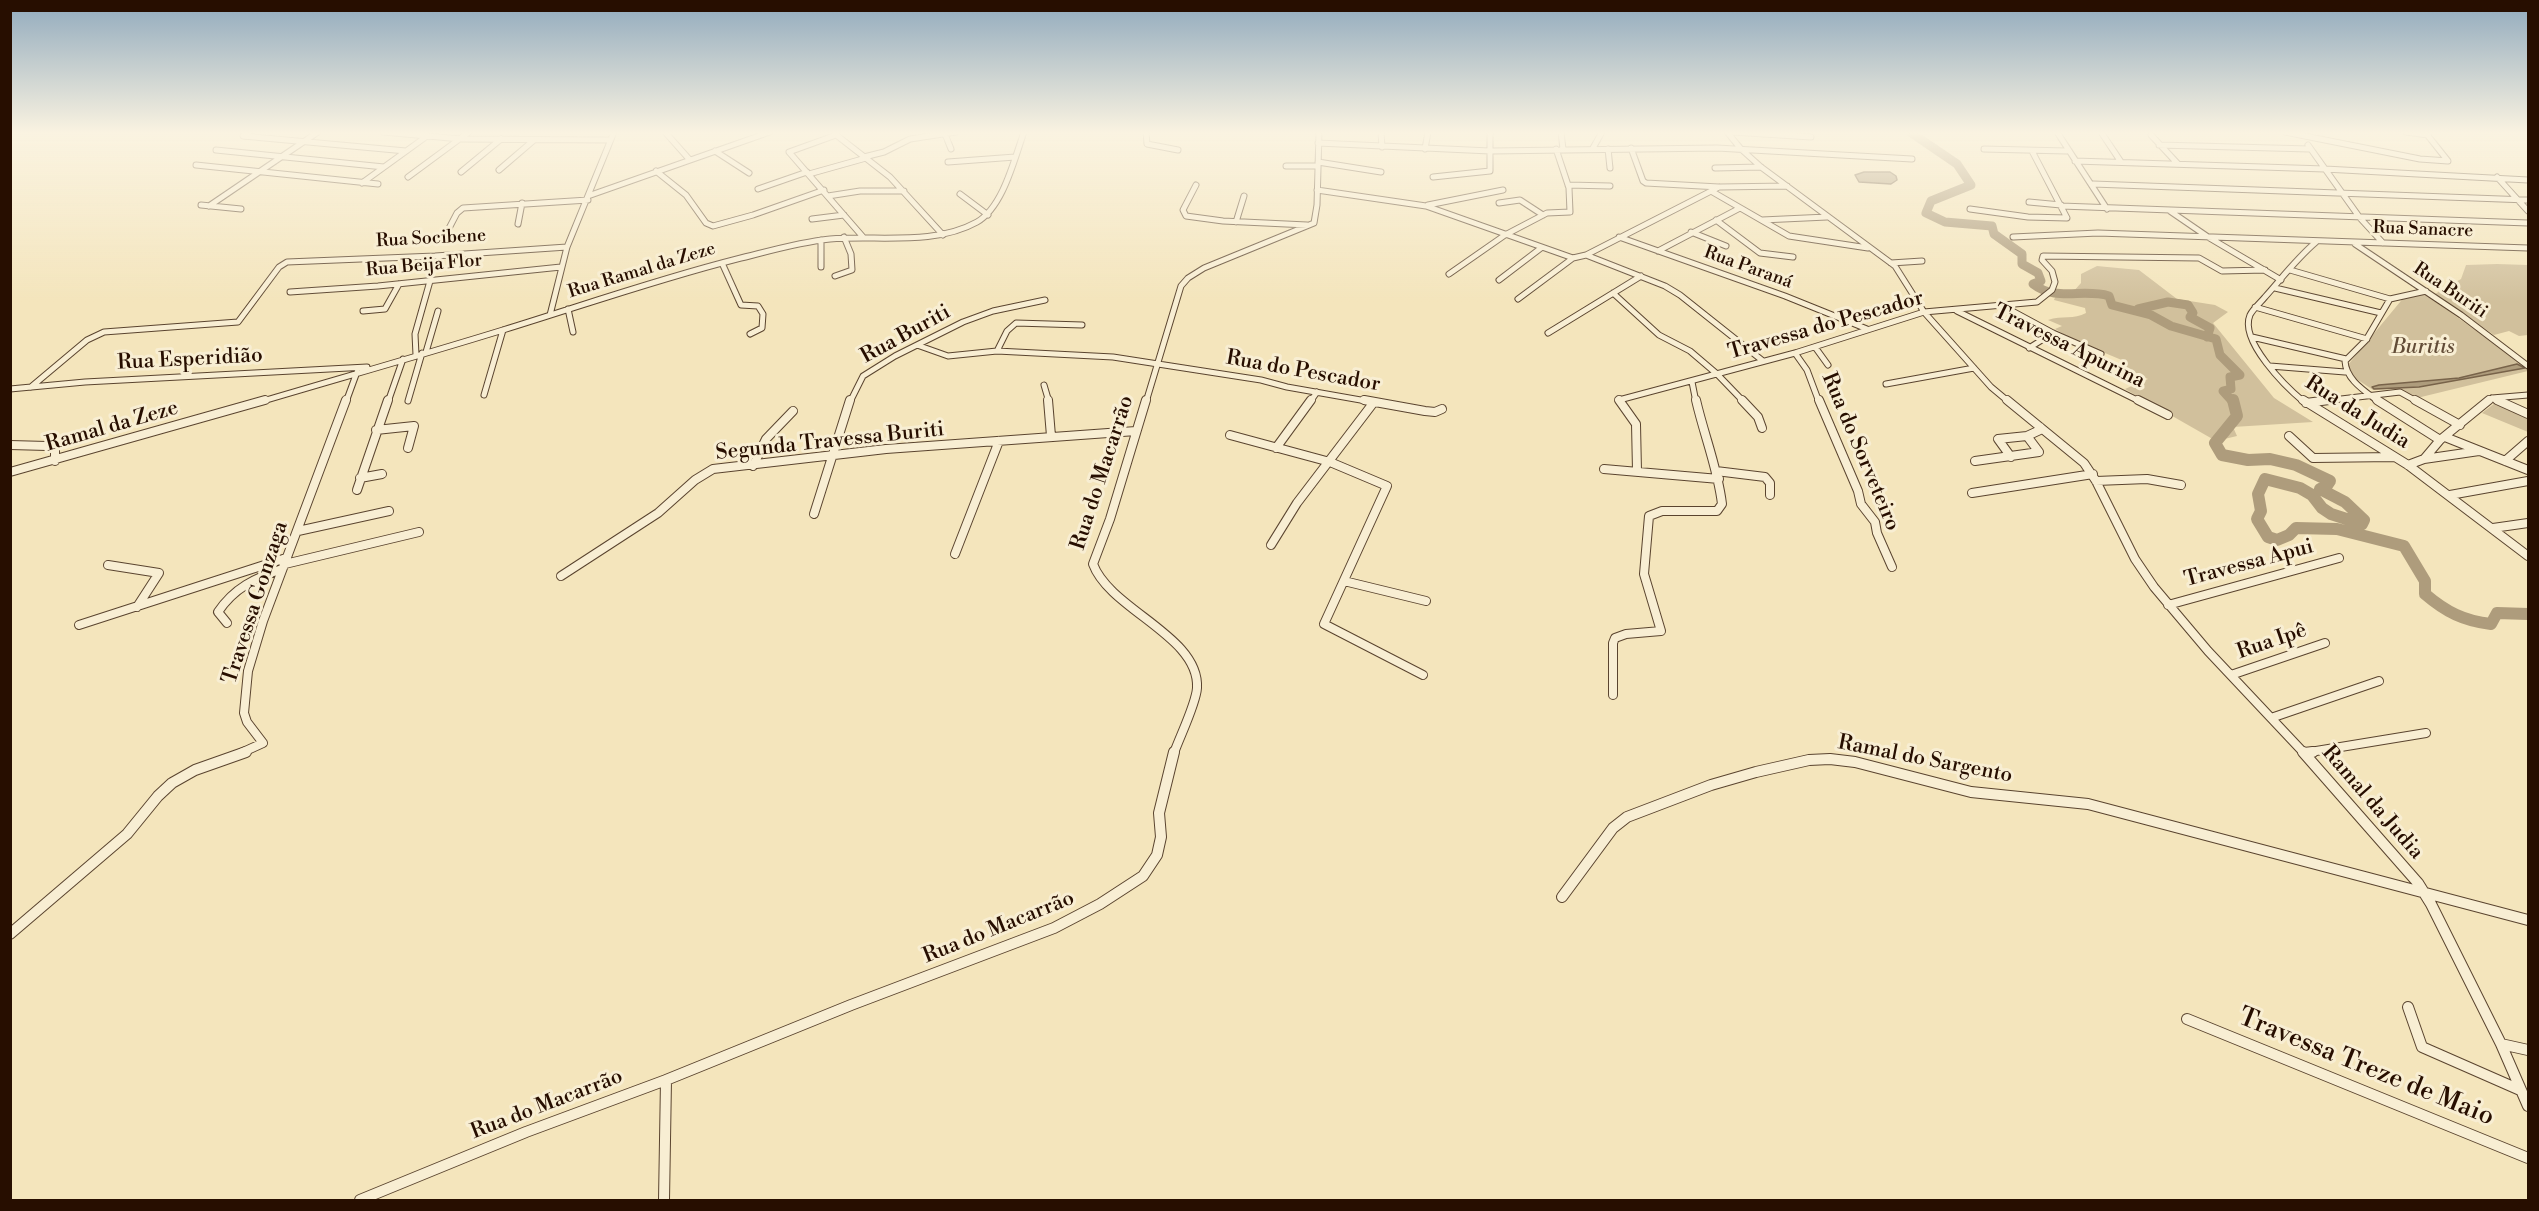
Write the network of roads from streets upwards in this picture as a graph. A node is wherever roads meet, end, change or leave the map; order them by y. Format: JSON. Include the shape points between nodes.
{"nodes":[{"id":1,"x":234,"y":189,"type":"edge"},
{"id":2,"x":592,"y":189,"type":"edge"},
{"id":3,"x":612,"y":189,"type":"edge"},
{"id":4,"x":676,"y":189,"type":"edge"},
{"id":5,"x":901,"y":189,"type":"edge"},
{"id":6,"x":1003,"y":189,"type":"edge"},
{"id":7,"x":1194,"y":189,"type":"edge"},
{"id":8,"x":1568,"y":189,"type":"edge"},
{"id":9,"x":1716,"y":189,"type":"edge"},
{"id":10,"x":1790,"y":189,"type":"edge"},
{"id":11,"x":2052,"y":189,"type":"edge"},
{"id":12,"x":2096,"y":189,"type":"edge"},
{"id":13,"x":2186,"y":189,"type":"edge"},
{"id":14,"x":2340,"y":189,"type":"edge"},
{"id":15,"x":2507,"y":189,"type":"edge"},
{"id":16,"x":824,"y":190,"type":"joint"},
{"id":17,"x":1317,"y":190,"type":"joint"},
{"id":18,"x":1503,"y":190,"type":"dead end"},
{"id":19,"x":904,"y":191,"type":"junction"},
{"id":20,"x":1711,"y":191,"type":"junction"},
{"id":21,"x":2343,"y":192,"type":"junction"},
{"id":22,"x":960,"y":194,"type":"dead end"},
{"id":23,"x":1244,"y":195,"type":"dead end"},
{"id":24,"x":828,"y":196,"type":"junction"},
{"id":25,"x":588,"y":198,"type":"junction"},
{"id":26,"x":2516,"y":200,"type":"junction"},
{"id":27,"x":2529,"y":200,"type":"edge"},
{"id":28,"x":2029,"y":202,"type":"dead end"},
{"id":29,"x":522,"y":203,"type":"junction"},
{"id":30,"x":1499,"y":203,"type":"dead end"},
{"id":31,"x":201,"y":205,"type":"dead end"},
{"id":32,"x":2061,"y":205,"type":"junction"},
{"id":33,"x":1426,"y":206,"type":"junction"},
{"id":34,"x":209,"y":207,"type":"junction"},
{"id":35,"x":1740,"y":208,"type":"junction"},
{"id":36,"x":241,"y":209,"type":"dead end"},
{"id":37,"x":2107,"y":209,"type":"junction"},
{"id":38,"x":1970,"y":210,"type":"dead end"},
{"id":39,"x":2170,"y":211,"type":"junction"},
{"id":40,"x":2529,"y":211,"type":"edge"},
{"id":41,"x":988,"y":214,"type":"junction"},
{"id":42,"x":844,"y":215,"type":"junction"},
{"id":43,"x":1543,"y":215,"type":"junction"},
{"id":44,"x":1827,"y":218,"type":"junction"},
{"id":45,"x":2360,"y":218,"type":"junction"},
{"id":46,"x":812,"y":219,"type":"dead end"},
{"id":47,"x":1716,"y":220,"type":"junction"},
{"id":48,"x":1761,"y":220,"type":"junction"},
{"id":49,"x":1236,"y":222,"type":"junction"},
{"id":50,"x":2529,"y":223,"type":"edge"},
{"id":51,"x":518,"y":224,"type":"dead end"},
{"id":52,"x":1312,"y":226,"type":"junction"},
{"id":53,"x":1691,"y":232,"type":"junction"},
{"id":54,"x":446,"y":234,"type":"dead end"},
{"id":55,"x":943,"y":235,"type":"junction"},
{"id":56,"x":1505,"y":235,"type":"junction"},
{"id":57,"x":844,"y":237,"type":"junction"},
{"id":58,"x":863,"y":237,"type":"junction"},
{"id":59,"x":1619,"y":237,"type":"junction"},
{"id":60,"x":2013,"y":237,"type":"dead end"},
{"id":61,"x":2208,"y":237,"type":"junction"},
{"id":62,"x":821,"y":240,"type":"junction"},
{"id":63,"x":2316,"y":242,"type":"junction"},
{"id":64,"x":2354,"y":243,"type":"junction"},
{"id":65,"x":2383,"y":243,"type":"junction"},
{"id":66,"x":1726,"y":246,"type":"dead end"},
{"id":67,"x":567,"y":247,"type":"junction"},
{"id":68,"x":1541,"y":248,"type":"junction"},
{"id":69,"x":1869,"y":248,"type":"junction"},
{"id":70,"x":2529,"y":248,"type":"edge"},
{"id":71,"x":1658,"y":251,"type":"junction"},
{"id":72,"x":1584,"y":256,"type":"junction"},
{"id":73,"x":1793,"y":257,"type":"dead end"},
{"id":74,"x":1573,"y":258,"type":"junction"},
{"id":75,"x":1922,"y":261,"type":"dead end"},
{"id":76,"x":722,"y":263,"type":"junction"},
{"id":77,"x":1891,"y":263,"type":"junction"},
{"id":78,"x":561,"y":267,"type":"junction"},
{"id":79,"x":821,"y":267,"type":"dead end"},
{"id":80,"x":2265,"y":270,"type":"junction"},
{"id":81,"x":2290,"y":270,"type":"junction"},
{"id":82,"x":1452,"y":272,"type":"dead end"},
{"id":83,"x":835,"y":276,"type":"dead end"},
{"id":84,"x":1641,"y":276,"type":"junction"},
{"id":85,"x":1499,"y":280,"type":"dead end"},
{"id":86,"x":2281,"y":280,"type":"junction"},
{"id":87,"x":430,"y":281,"type":"junction"},
{"id":88,"x":399,"y":284,"type":"junction"},
{"id":89,"x":2275,"y":288,"type":"junction"},
{"id":90,"x":2426,"y":291,"type":"junction"},
{"id":91,"x":290,"y":292,"type":"dead end"},
{"id":92,"x":1613,"y":292,"type":"junction"},
{"id":93,"x":1518,"y":299,"type":"dead end"},
{"id":94,"x":2390,"y":299,"type":"junction"},
{"id":95,"x":1045,"y":300,"type":"dead end"},
{"id":96,"x":2003,"y":306,"type":"junction"},
{"id":97,"x":2255,"y":307,"type":"junction"},
{"id":98,"x":568,"y":309,"type":"junction"},
{"id":99,"x":1955,"y":310,"type":"junction"},
{"id":100,"x":363,"y":311,"type":"dead end"},
{"id":101,"x":438,"y":311,"type":"dead end"},
{"id":102,"x":1924,"y":312,"type":"junction"},
{"id":103,"x":2381,"y":314,"type":"junction"},
{"id":104,"x":550,"y":315,"type":"junction"},
{"id":105,"x":1082,"y":325,"type":"dead end"},
{"id":106,"x":1867,"y":329,"type":"junction"},
{"id":107,"x":503,"y":330,"type":"junction"},
{"id":108,"x":573,"y":332,"type":"dead end"},
{"id":109,"x":1548,"y":333,"type":"dead end"},
{"id":110,"x":2053,"y":333,"type":"junction"},
{"id":111,"x":750,"y":334,"type":"dead end"},
{"id":112,"x":2252,"y":336,"type":"junction"},
{"id":113,"x":2367,"y":339,"type":"junction"},
{"id":114,"x":917,"y":345,"type":"junction"},
{"id":115,"x":1815,"y":347,"type":"junction"},
{"id":116,"x":2030,"y":348,"type":"junction"},
{"id":117,"x":997,"y":351,"type":"junction"},
{"id":118,"x":1795,"y":352,"type":"junction"},
{"id":119,"x":422,"y":354,"type":"junction"},
{"id":120,"x":2101,"y":354,"type":"dead end"},
{"id":121,"x":404,"y":359,"type":"junction"},
{"id":122,"x":2346,"y":359,"type":"junction"},
{"id":123,"x":1763,"y":361,"type":"junction"},
{"id":124,"x":1157,"y":364,"type":"junction"},
{"id":125,"x":1828,"y":365,"type":"dead end"},
{"id":126,"x":2270,"y":366,"type":"junction"},
{"id":127,"x":2529,"y":366,"type":"edge"},
{"id":128,"x":371,"y":368,"type":"junction"},
{"id":129,"x":1974,"y":368,"type":"junction"},
{"id":130,"x":357,"y":372,"type":"junction"},
{"id":131,"x":2345,"y":372,"type":"junction"},
{"id":132,"x":1717,"y":374,"type":"junction"},
{"id":133,"x":1692,"y":382,"type":"junction"},
{"id":134,"x":1886,"y":384,"type":"dead end"},
{"id":135,"x":1044,"y":385,"type":"dead end"},
{"id":136,"x":30,"y":387,"type":"junction"},
{"id":137,"x":10,"y":389,"type":"edge"},
{"id":138,"x":1317,"y":392,"type":"junction"},
{"id":139,"x":484,"y":395,"type":"dead end"},
{"id":140,"x":2369,"y":395,"type":"junction"},
{"id":141,"x":2529,"y":395,"type":"edge"},
{"id":142,"x":2492,"y":399,"type":"junction"},
{"id":143,"x":408,"y":401,"type":"dead end"},
{"id":144,"x":1374,"y":402,"type":"junction"},
{"id":145,"x":2306,"y":403,"type":"junction"},
{"id":146,"x":1442,"y":409,"type":"dead end"},
{"id":147,"x":793,"y":411,"type":"dead end"},
{"id":148,"x":222,"y":413,"type":"joint"},
{"id":149,"x":2529,"y":414,"type":"edge"},
{"id":150,"x":2168,"y":415,"type":"dead end"},
{"id":151,"x":2460,"y":425,"type":"junction"},
{"id":152,"x":2040,"y":427,"type":"junction"},
{"id":153,"x":1761,"y":428,"type":"dead end"},
{"id":154,"x":376,"y":430,"type":"junction"},
{"id":155,"x":1136,"y":431,"type":"junction"},
{"id":156,"x":1230,"y":435,"type":"dead end"},
{"id":157,"x":1051,"y":436,"type":"junction"},
{"id":158,"x":2028,"y":436,"type":"junction"},
{"id":159,"x":2289,"y":436,"type":"dead end"},
{"id":160,"x":2443,"y":438,"type":"junction"},
{"id":161,"x":999,"y":441,"type":"junction"},
{"id":162,"x":2529,"y":441,"type":"edge"},
{"id":163,"x":10,"y":445,"type":"edge"},
{"id":164,"x":408,"y":448,"type":"dead end"},
{"id":165,"x":1276,"y":448,"type":"junction"},
{"id":166,"x":2481,"y":451,"type":"junction"},
{"id":167,"x":832,"y":455,"type":"junction"},
{"id":168,"x":2011,"y":457,"type":"junction"},
{"id":169,"x":2396,"y":457,"type":"junction"},
{"id":170,"x":2424,"y":459,"type":"junction"},
{"id":171,"x":2505,"y":460,"type":"junction"},
{"id":172,"x":55,"y":461,"type":"junction"},
{"id":173,"x":1975,"y":461,"type":"dead end"},
{"id":174,"x":1330,"y":462,"type":"junction"},
{"id":175,"x":753,"y":465,"type":"junction"},
{"id":176,"x":2408,"y":465,"type":"junction"},
{"id":177,"x":1604,"y":469,"type":"dead end"},
{"id":178,"x":2529,"y":470,"type":"edge"},
{"id":179,"x":1637,"y":471,"type":"junction"},
{"id":180,"x":10,"y":472,"type":"edge"},
{"id":181,"x":382,"y":474,"type":"dead end"},
{"id":182,"x":1717,"y":475,"type":"junction"},
{"id":183,"x":360,"y":478,"type":"junction"},
{"id":184,"x":2094,"y":478,"type":"junction"},
{"id":185,"x":2529,"y":481,"type":"edge"},
{"id":186,"x":2181,"y":486,"type":"dead end"},
{"id":187,"x":357,"y":490,"type":"dead end"},
{"id":188,"x":1972,"y":493,"type":"dead end"},
{"id":189,"x":1770,"y":495,"type":"dead end"},
{"id":190,"x":2450,"y":495,"type":"junction"},
{"id":191,"x":389,"y":511,"type":"dead end"},
{"id":192,"x":814,"y":514,"type":"dead end"},
{"id":193,"x":2529,"y":523,"type":"edge"},
{"id":194,"x":2493,"y":528,"type":"junction"},
{"id":195,"x":298,"y":531,"type":"junction"},
{"id":196,"x":418,"y":532,"type":"dead end"},
{"id":197,"x":1271,"y":545,"type":"dead end"},
{"id":198,"x":955,"y":554,"type":"dead end"},
{"id":199,"x":2529,"y":556,"type":"edge"},
{"id":200,"x":2339,"y":558,"type":"dead end"},
{"id":201,"x":285,"y":564,"type":"junction"},
{"id":202,"x":108,"y":565,"type":"dead end"},
{"id":203,"x":1892,"y":567,"type":"dead end"},
{"id":204,"x":561,"y":576,"type":"dead end"},
{"id":205,"x":1344,"y":581,"type":"junction"},
{"id":206,"x":1426,"y":601,"type":"dead end"},
{"id":207,"x":2168,"y":605,"type":"junction"},
{"id":208,"x":137,"y":607,"type":"junction"},
{"id":209,"x":227,"y":623,"type":"dead end"},
{"id":210,"x":80,"y":625,"type":"dead end"},
{"id":211,"x":2325,"y":643,"type":"dead end"},
{"id":212,"x":1423,"y":675,"type":"dead end"},
{"id":213,"x":2231,"y":675,"type":"junction"},
{"id":214,"x":2379,"y":681,"type":"dead end"},
{"id":215,"x":1613,"y":695,"type":"dead end"},
{"id":216,"x":2271,"y":718,"type":"junction"},
{"id":217,"x":2426,"y":733,"type":"dead end"},
{"id":218,"x":2304,"y":753,"type":"junction"},
{"id":219,"x":2425,"y":894,"type":"junction"},
{"id":220,"x":1562,"y":897,"type":"dead end"},
{"id":221,"x":2529,"y":920,"type":"edge"},
{"id":222,"x":10,"y":934,"type":"edge"},
{"id":223,"x":2408,"y":1008,"type":"dead end"},
{"id":224,"x":2187,"y":1019,"type":"dead end"},
{"id":225,"x":2501,"y":1044,"type":"junction"},
{"id":226,"x":2529,"y":1050,"type":"edge"},
{"id":227,"x":666,"y":1080,"type":"junction"},
{"id":228,"x":2520,"y":1090,"type":"junction"},
{"id":229,"x":2529,"y":1106,"type":"edge"},
{"id":230,"x":2529,"y":1158,"type":"edge"},
{"id":231,"x":360,"y":1200,"type":"edge"},
{"id":232,"x":664,"y":1200,"type":"edge"}],
"edges":[{"from":1,"to":34,"type":"street"},
{"from":2,"to":25,"type":"street"},
{"from":3,"to":25,"type":"street"},
{"from":4,"to":16,"type":"street","via":[[706,223],[715,226]]},
{"from":5,"to":19,"type":"street"},
{"from":6,"to":41,"type":"street"},
{"from":7,"to":49,"type":"street","via":[[1183,214]]},
{"from":8,"to":43,"type":"street","via":[[1570,212]]},
{"from":9,"to":20,"type":"street"},
{"from":10,"to":44,"type":"street"},
{"from":11,"to":32,"type":"street"},
{"from":12,"to":37,"type":"street"},
{"from":13,"to":21,"type":"street"},
{"from":14,"to":21,"type":"street"},
{"from":15,"to":26,"type":"street"},
{"from":16,"to":24,"type":"street"},
{"from":17,"to":33,"type":"street"},
{"from":17,"to":52,"type":"street","via":[[1316,221]]},
{"from":18,"to":33,"type":"street"},
{"from":19,"to":24,"type":"street"},
{"from":19,"to":55,"type":"street"},
{"from":20,"to":35,"type":"street"},
{"from":20,"to":59,"type":"street"},
{"from":21,"to":26,"type":"street"},
{"from":21,"to":45,"type":"street"},
{"from":22,"to":41,"type":"street"},
{"from":23,"to":49,"type":"street"},
{"from":24,"to":42,"type":"street"},
{"from":25,"to":29,"type":"street"},
{"from":25,"to":67,"type":"street"},
{"from":26,"to":27,"type":"street"},
{"from":26,"to":40,"type":"street"},
{"from":28,"to":32,"type":"street"},
{"from":29,"to":51,"type":"street"},
{"from":29,"to":54,"type":"street","via":[[463,208]]},
{"from":30,"to":43,"type":"street","via":[[1521,201]]},
{"from":31,"to":34,"type":"street"},
{"from":32,"to":37,"type":"street"},
{"from":32,"to":38,"type":"street","via":[[2066,219]]},
{"from":33,"to":56,"type":"street"},
{"from":34,"to":36,"type":"street"},
{"from":35,"to":47,"type":"street"},
{"from":35,"to":48,"type":"street"},
{"from":37,"to":39,"type":"street"},
{"from":39,"to":45,"type":"street"},
{"from":39,"to":61,"type":"street"},
{"from":41,"to":55,"type":"street","name":"Rua Ramal da Zeze","via":[[973,225]]},
{"from":42,"to":46,"type":"street"},
{"from":42,"to":58,"type":"street"},
{"from":43,"to":56,"type":"street"},
{"from":44,"to":48,"type":"street"},
{"from":44,"to":69,"type":"street"},
{"from":45,"to":50,"type":"street"},
{"from":45,"to":65,"type":"street"},
{"from":47,"to":53,"type":"street"},
{"from":47,"to":73,"type":"street","via":[[1764,254]]},
{"from":48,"to":69,"type":"street","via":[[1790,236]]},
{"from":49,"to":52,"type":"street"},
{"from":52,"to":124,"type":"street","name":"Rua do Macarrão","via":[[1186,279]]},
{"from":53,"to":66,"type":"street"},
{"from":53,"to":71,"type":"street"},
{"from":55,"to":58,"type":"street","name":"Rua Ramal da Zeze"},
{"from":56,"to":68,"type":"street"},
{"from":56,"to":82,"type":"street"},
{"from":57,"to":58,"type":"street","name":"Rua Ramal da Zeze"},
{"from":57,"to":62,"type":"street","name":"Rua Ramal da Zeze"},
{"from":57,"to":83,"type":"street","via":[[852,270]]},
{"from":59,"to":71,"type":"street","name":"Rua Paraná"},
{"from":59,"to":72,"type":"street"},
{"from":60,"to":61,"type":"street","name":"Rua Sanacre","via":[[2098,233]]},
{"from":61,"to":63,"type":"street","name":"Rua Sanacre"},
{"from":61,"to":80,"type":"street"},
{"from":62,"to":76,"type":"street","name":"Rua Ramal da Zeze"},
{"from":62,"to":79,"type":"street"},
{"from":63,"to":64,"type":"street","name":"Rua Sanacre"},
{"from":63,"to":81,"type":"street"},
{"from":64,"to":65,"type":"street","name":"Rua Sanacre"},
{"from":64,"to":90,"type":"street","name":"Rua Buriti"},
{"from":65,"to":70,"type":"street","name":"Rua Sanacre"},
{"from":67,"to":78,"type":"street"},
{"from":67,"to":136,"type":"street","name":"Rua Socibene","via":[[281,264],[238,321],[104,332],[87,340]]},
{"from":68,"to":74,"type":"street"},
{"from":68,"to":85,"type":"street"},
{"from":69,"to":77,"type":"street"},
{"from":71,"to":106,"type":"street","name":"Rua Paraná"},
{"from":72,"to":74,"type":"street"},
{"from":72,"to":84,"type":"street"},
{"from":74,"to":93,"type":"street"},
{"from":75,"to":77,"type":"street"},
{"from":76,"to":98,"type":"street","name":"Rua Ramal da Zeze"},
{"from":76,"to":111,"type":"street","via":[[741,305],[758,306],[765,318],[762,328]]},
{"from":77,"to":102,"type":"street"},
{"from":78,"to":87,"type":"street","name":"Rua Beija Flor"},
{"from":78,"to":104,"type":"street"},
{"from":80,"to":86,"type":"street"},
{"from":80,"to":96,"type":"street","name":"Travessa do Pescador","via":[[2222,271],[2199,258],[2045,256],[2042,260],[2055,279],[2052,290],[2037,302]]},
{"from":81,"to":86,"type":"street"},
{"from":81,"to":94,"type":"street"},
{"from":84,"to":92,"type":"street"},
{"from":84,"to":123,"type":"street","via":[[1687,299]]},
{"from":86,"to":89,"type":"street"},
{"from":87,"to":88,"type":"street","name":"Rua Beija Flor"},
{"from":87,"to":119,"type":"street","via":[[414,342]]},
{"from":88,"to":91,"type":"street","name":"Rua Beija Flor"},
{"from":88,"to":100,"type":"street","via":[[385,309]]},
{"from":89,"to":97,"type":"street"},
{"from":89,"to":103,"type":"street"},
{"from":90,"to":94,"type":"street"},
{"from":90,"to":127,"type":"street","name":"Rua Buriti"},
{"from":92,"to":109,"type":"street"},
{"from":92,"to":132,"type":"street","via":[[1659,335],[1690,351]]},
{"from":94,"to":103,"type":"street"},
{"from":95,"to":114,"type":"street","name":"Rua Buriti","via":[[975,317]]},
{"from":96,"to":99,"type":"street","name":"Travessa do Pescador"},
{"from":96,"to":110,"type":"street"},
{"from":97,"to":112,"type":"street","via":[[2249,322]]},
{"from":97,"to":113,"type":"street"},
{"from":98,"to":104,"type":"street","name":"Rua Ramal da Zeze"},
{"from":98,"to":108,"type":"street"},
{"from":99,"to":102,"type":"street","name":"Travessa do Pescador"},
{"from":99,"to":116,"type":"street","name":"Travessa Apurina"},
{"from":101,"to":119,"type":"street"},
{"from":102,"to":106,"type":"street","name":"Travessa do Pescador"},
{"from":102,"to":129,"type":"street"},
{"from":103,"to":113,"type":"street"},
{"from":104,"to":107,"type":"street","name":"Rua Ramal da Zeze"},
{"from":105,"to":117,"type":"street","via":[[1015,324]]},
{"from":106,"to":115,"type":"street","name":"Travessa do Pescador"},
{"from":107,"to":119,"type":"street","name":"Rua Ramal da Zeze"},
{"from":107,"to":139,"type":"street"},
{"from":110,"to":116,"type":"street"},
{"from":110,"to":120,"type":"street"},
{"from":112,"to":122,"type":"street"},
{"from":112,"to":126,"type":"street","name":"Rua da Judia"},
{"from":113,"to":122,"type":"street"},
{"from":114,"to":117,"type":"street","name":"Rua do Pescador","via":[[948,356]]},
{"from":114,"to":167,"type":"street","name":"Rua Buriti","via":[[863,376],[846,409]]},
{"from":115,"to":118,"type":"street","name":"Travessa do Pescador"},
{"from":115,"to":125,"type":"street"},
{"from":116,"to":150,"type":"street","name":"Travessa Apurina"},
{"from":117,"to":124,"type":"street","name":"Rua do Pescador","via":[[1096,355]]},
{"from":118,"to":123,"type":"street","name":"Travessa do Pescador"},
{"from":118,"to":203,"type":"street","name":"Rua do Sorveteiro","via":[[1807,370],[1861,504],[1875,522]]},
{"from":119,"to":121,"type":"street","name":"Rua Ramal da Zeze"},
{"from":119,"to":143,"type":"street"},
{"from":121,"to":128,"type":"street","name":"Rua Ramal da Zeze"},
{"from":121,"to":154,"type":"street"},
{"from":122,"to":131,"type":"street"},
{"from":123,"to":132,"type":"street","name":"Travessa do Pescador"},
{"from":124,"to":138,"type":"street","name":"Rua do Pescador"},
{"from":124,"to":155,"type":"street","name":"Rua do Macarrão"},
{"from":126,"to":131,"type":"street"},
{"from":126,"to":145,"type":"street","name":"Rua da Judia","via":[[2281,382]]},
{"from":128,"to":130,"type":"street","name":"Rua Ramal da Zeze"},
{"from":128,"to":136,"type":"street","name":"Rua Esperidião"},
{"from":129,"to":134,"type":"street"},
{"from":129,"to":152,"type":"street","via":[[2009,404]]},
{"from":130,"to":148,"type":"street","name":"Rua Ramal da Zeze"},
{"from":130,"to":195,"type":"street","name":"Travessa Gonzaga"},
{"from":131,"to":140,"type":"street"},
{"from":132,"to":133,"type":"street","name":"Travessa do Pescador"},
{"from":132,"to":153,"type":"street","via":[[1758,417]]},
{"from":133,"to":179,"type":"street","name":"Travessa do Pescador","via":[[1619,400],[1636,424]]},
{"from":133,"to":182,"type":"street"},
{"from":135,"to":157,"type":"street"},
{"from":136,"to":137,"type":"street","name":"Rua Esperidião"},
{"from":138,"to":144,"type":"street","name":"Rua do Pescador"},
{"from":138,"to":165,"type":"street"},
{"from":140,"to":145,"type":"street"},
{"from":140,"to":151,"type":"street","via":[[2403,393]]},
{"from":140,"to":160,"type":"street"},
{"from":141,"to":142,"type":"street"},
{"from":142,"to":149,"type":"street"},
{"from":142,"to":151,"type":"street"},
{"from":144,"to":146,"type":"street","name":"Rua do Pescador","via":[[1425,411]]},
{"from":144,"to":174,"type":"street"},
{"from":145,"to":169,"type":"street","name":"Rua da Judia"},
{"from":147,"to":175,"type":"street","via":[[766,439]]},
{"from":148,"to":172,"type":"street","name":"Ramal da Zeze"},
{"from":151,"to":160,"type":"street"},
{"from":152,"to":158,"type":"street"},
{"from":152,"to":184,"type":"street","via":[[2084,464]]},
{"from":154,"to":164,"type":"street","via":[[414,426]]},
{"from":154,"to":183,"type":"street"},
{"from":155,"to":157,"type":"street","name":"Segunda Travessa Buriti"},
{"from":155,"to":227,"type":"street","name":"Rua do Macarrão","via":[[1093,569],[1100,580],[1190,660],[1198,680],[1170,764],[1159,813],[1159,848],[1153,864],[1143,876],[1054,928]]},
{"from":156,"to":165,"type":"street"},
{"from":157,"to":161,"type":"street","name":"Segunda Travessa Buriti"},
{"from":158,"to":168,"type":"street","via":[[2039,452]]},
{"from":158,"to":168,"type":"street","via":[[1998,439]]},
{"from":159,"to":169,"type":"street","via":[[2313,458]]},
{"from":160,"to":166,"type":"street"},
{"from":160,"to":170,"type":"street"},
{"from":161,"to":167,"type":"street","name":"Segunda Travessa Buriti"},
{"from":161,"to":198,"type":"street"},
{"from":162,"to":171,"type":"street"},
{"from":163,"to":172,"type":"street","via":[[51,447],[56,452]]},
{"from":165,"to":174,"type":"street"},
{"from":166,"to":170,"type":"street"},
{"from":166,"to":171,"type":"street"},
{"from":167,"to":175,"type":"street","name":"Segunda Travessa Buriti"},
{"from":167,"to":192,"type":"street","name":"Rua Buriti","via":[[831,470]]},
{"from":168,"to":173,"type":"street"},
{"from":169,"to":176,"type":"street","name":"Rua da Judia"},
{"from":170,"to":176,"type":"street"},
{"from":171,"to":178,"type":"street"},
{"from":172,"to":180,"type":"street","name":"Ramal da Zeze"},
{"from":174,"to":197,"type":"street","via":[[1297,503]]},
{"from":174,"to":205,"type":"street","via":[[1387,486]]},
{"from":175,"to":204,"type":"street","name":"Segunda Travessa Buriti","via":[[708,471],[658,513]]},
{"from":176,"to":190,"type":"street","name":"Rua da Judia"},
{"from":177,"to":179,"type":"street"},
{"from":179,"to":182,"type":"street"},
{"from":181,"to":183,"type":"street"},
{"from":182,"to":189,"type":"street","via":[[1765,477],[1770,483]]},
{"from":182,"to":215,"type":"street","via":[[1720,509],[1662,511],[1649,516],[1644,574],[1661,631],[1615,638]]},
{"from":183,"to":187,"type":"street"},
{"from":184,"to":186,"type":"street","via":[[2147,479]]},
{"from":184,"to":188,"type":"street"},
{"from":184,"to":207,"type":"street","name":"Ramal da Judia","via":[[2134,559]]},
{"from":185,"to":190,"type":"street"},
{"from":190,"to":194,"type":"street","name":"Rua da Judia"},
{"from":191,"to":195,"type":"street"},
{"from":193,"to":194,"type":"street"},
{"from":194,"to":199,"type":"street","name":"Rua da Judia"},
{"from":195,"to":201,"type":"street","name":"Travessa Gonzaga"},
{"from":196,"to":201,"type":"street"},
{"from":200,"to":207,"type":"street","name":"Travessa Apui"},
{"from":201,"to":208,"type":"street"},
{"from":201,"to":209,"type":"street","via":[[251,579],[228,598],[218,612]]},
{"from":201,"to":222,"type":"street","name":"Travessa Gonzaga","via":[[244,692],[247,723],[263,743],[192,772],[164,789],[128,834]]},
{"from":202,"to":208,"type":"street","via":[[159,573]]},
{"from":205,"to":206,"type":"street"},
{"from":205,"to":212,"type":"street","via":[[1324,624]]},
{"from":207,"to":213,"type":"street","name":"Ramal da Judia"},
{"from":208,"to":210,"type":"street"},
{"from":211,"to":213,"type":"street","name":"Rua Ipê"},
{"from":213,"to":216,"type":"street","name":"Ramal da Judia"},
{"from":214,"to":216,"type":"street"},
{"from":216,"to":218,"type":"street","name":"Ramal da Judia"},
{"from":217,"to":218,"type":"street"},
{"from":218,"to":219,"type":"street","name":"Ramal da Judia"},
{"from":219,"to":220,"type":"street","name":"Ramal do Sargento","via":[[2088,804],[1971,792],[1830,759],[1745,775],[1627,817],[1613,828]]},
{"from":219,"to":221,"type":"street","name":"Ramal do Sargento"},
{"from":219,"to":225,"type":"street","name":"Ramal da Judia"},
{"from":223,"to":228,"type":"street","via":[[2422,1047]]},
{"from":224,"to":230,"type":"street","name":"Travessa Treze de Maio"},
{"from":225,"to":226,"type":"street"},
{"from":225,"to":228,"type":"street","name":"Ramal da Judia"},
{"from":227,"to":231,"type":"street","name":"Rua do Macarrão"},
{"from":227,"to":232,"type":"street"},
{"from":228,"to":229,"type":"street","name":"Ramal da Judia"}]}
